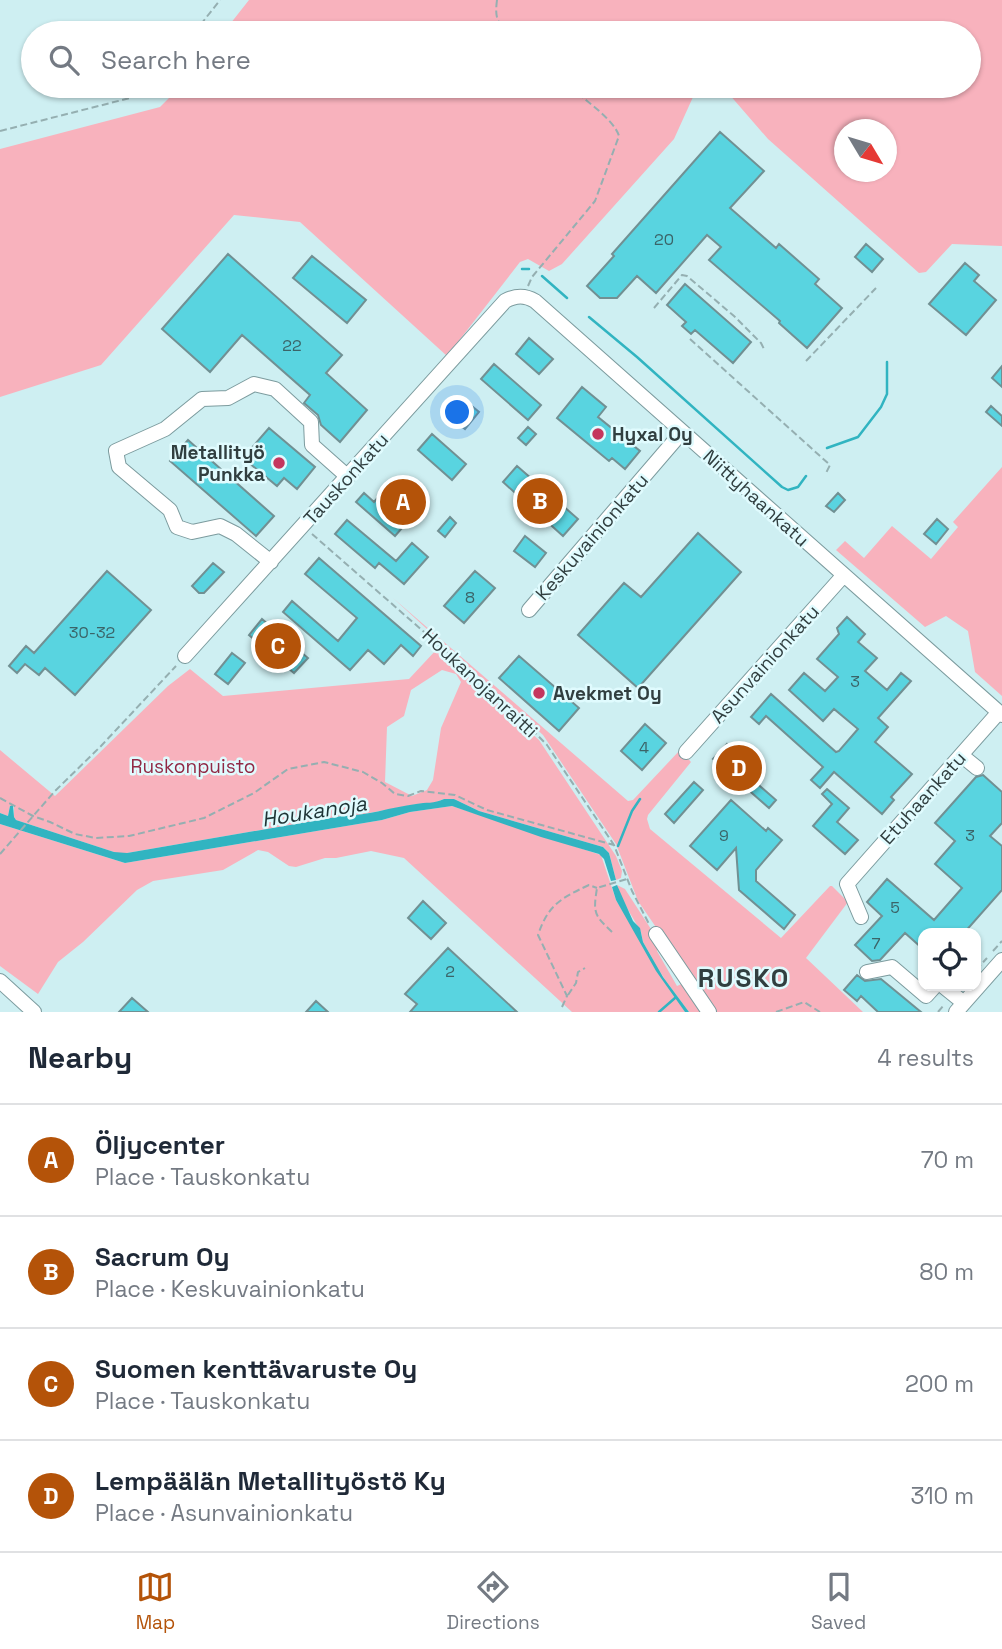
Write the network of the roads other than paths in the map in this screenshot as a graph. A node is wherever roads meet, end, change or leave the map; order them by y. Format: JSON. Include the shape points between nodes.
{"nodes":[{"id":1,"x":525,"y":296,"type":"joint"},
{"id":2,"x":682,"y":432,"type":"junction"},
{"id":3,"x":348,"y":477,"type":"junction"},
{"id":4,"x":271,"y":562,"type":"junction"},
{"id":5,"x":843,"y":576,"type":"junction"},
{"id":6,"x":529,"y":610,"type":"dead end"},
{"id":7,"x":185,"y":656,"type":"road end"},
{"id":8,"x":1001,"y":713,"type":"edge"},
{"id":9,"x":687,"y":752,"type":"dead end"},
{"id":10,"x":961,"y":755,"type":"junction"},
{"id":11,"x":977,"y":768,"type":"dead end"},
{"id":12,"x":861,"y":917,"type":"dead end"},
{"id":13,"x":656,"y":934,"type":"road end"},
{"id":14,"x":1002,"y":960,"type":"edge"},
{"id":15,"x":866,"y":972,"type":"dead end"},
{"id":16,"x":0,"y":981,"type":"edge"},
{"id":17,"x":918,"y":989,"type":"edge"},
{"id":18,"x":947,"y":991,"type":"edge"},
{"id":19,"x":960,"y":1008,"type":"edge"},
{"id":20,"x":34,"y":1012,"type":"edge"},
{"id":21,"x":709,"y":1012,"type":"edge"}],
"edges":[{"from":1,"to":2,"type":"street","name":"Niittyhaankatu"},
{"from":1,"to":3,"type":"street","name":"Tauskonkatu","via":[[505,301]]},
{"from":2,"to":5,"type":"street","name":"Niittyhaankatu"},
{"from":2,"to":6,"type":"street","name":"Keskuvainionkatu"},
{"from":3,"to":4,"type":"street","name":"Tauskonkatu"},
{"from":3,"to":4,"type":"street","via":[[312,445],[311,422],[275,389],[254,384],[228,398],[202,399],[165,429],[116,451],[119,467],[170,510],[177,527],[192,532],[220,526]]},
{"from":4,"to":7,"type":"street","name":"Tauskonkatu"},
{"from":5,"to":8,"type":"street","name":"Niittyhaankatu"},
{"from":5,"to":9,"type":"street","name":"Asunvainionkatu"},
{"from":8,"to":10,"type":"street","name":"Etuhaankatu"},
{"from":10,"to":11,"type":"street"},
{"from":10,"to":12,"type":"street","name":"Etuhaankatu","via":[[847,884]]},
{"from":13,"to":21,"type":"street"},
{"from":14,"to":19,"type":"street"},
{"from":15,"to":17,"type":"street","via":[[892,967]]},
{"from":16,"to":20,"type":"street"},
{"from":18,"to":19,"type":"street"}]}
